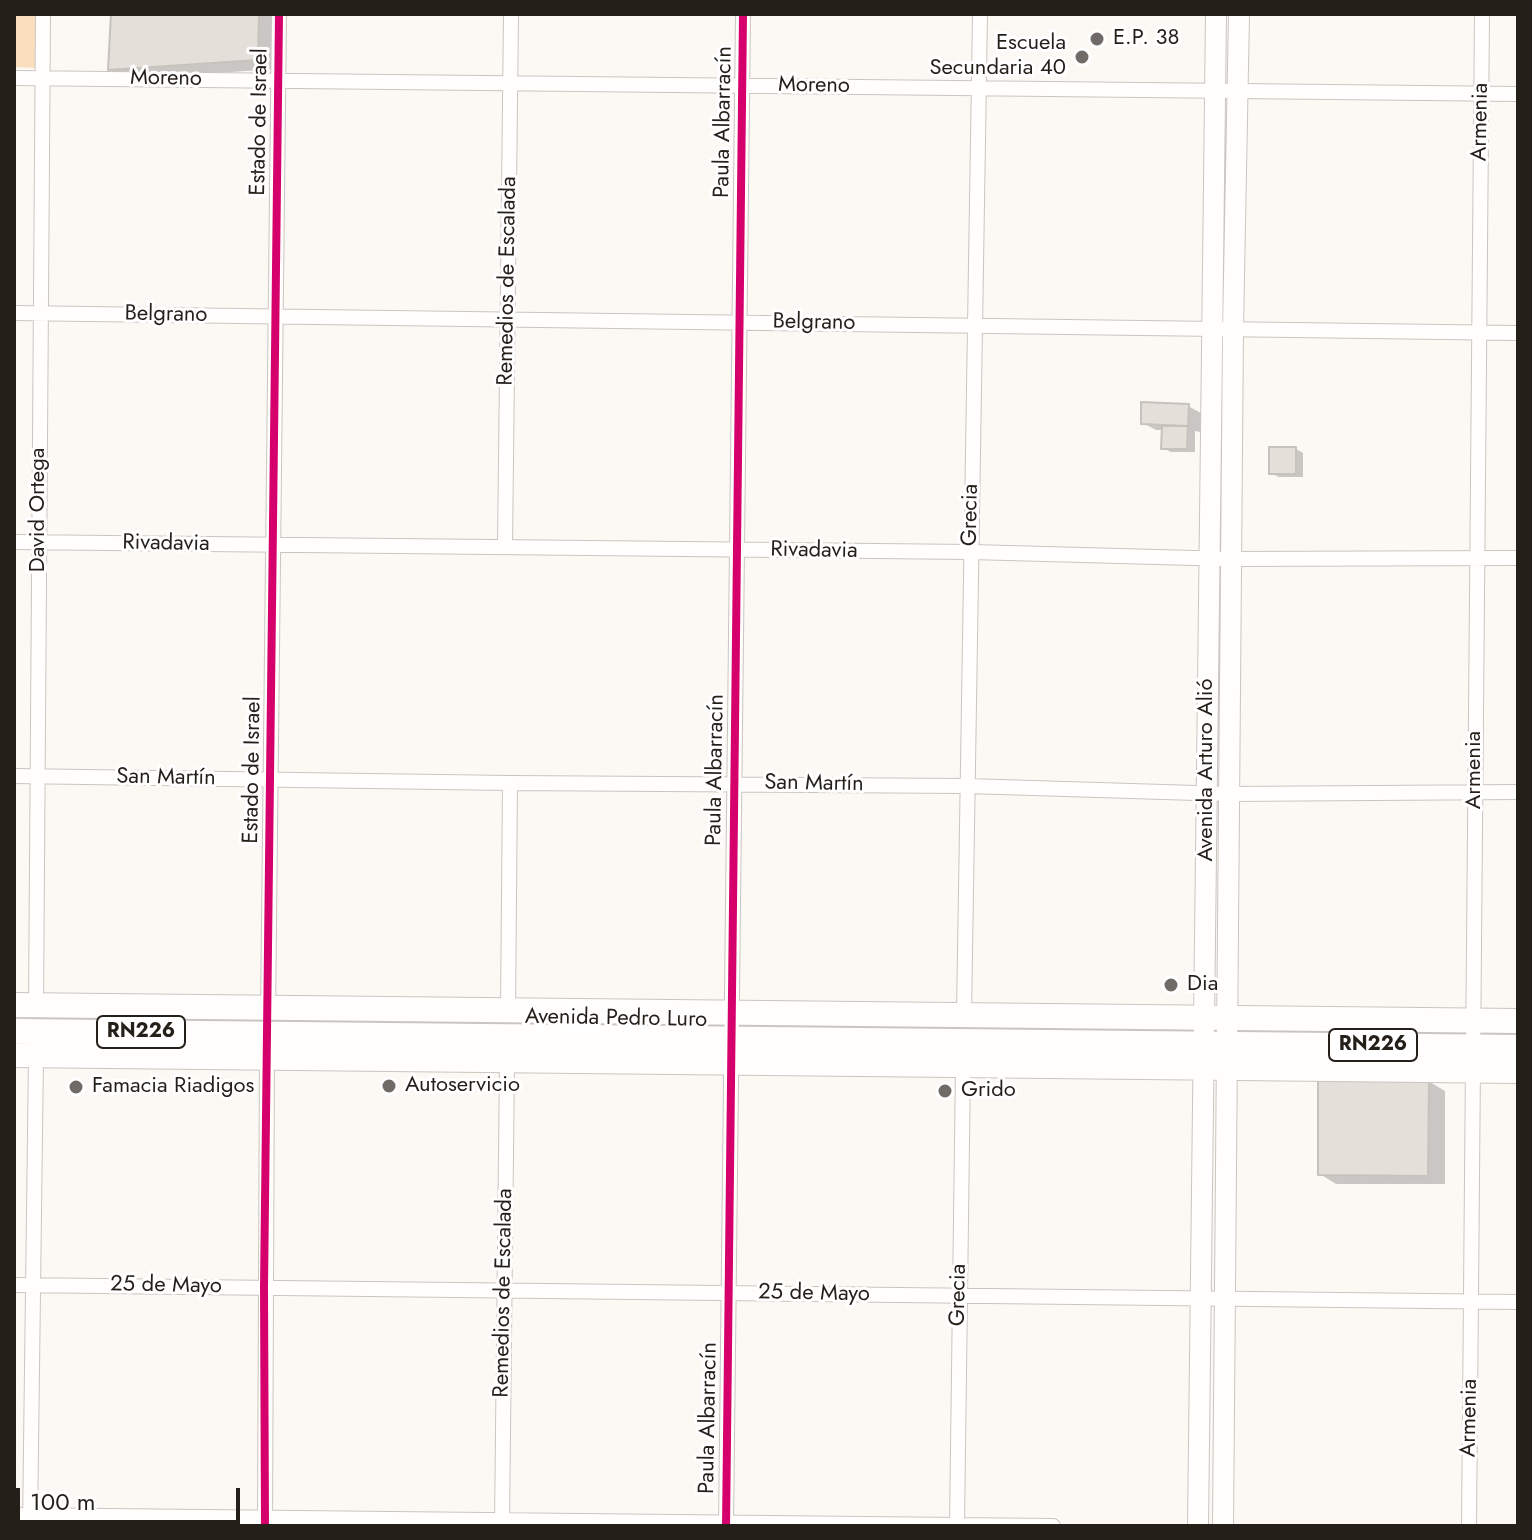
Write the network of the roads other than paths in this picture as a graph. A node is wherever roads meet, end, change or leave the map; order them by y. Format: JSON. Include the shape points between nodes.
{"nodes":[{"id":1,"x":43,"y":14,"type":"edge"},
{"id":2,"x":279,"y":14,"type":"edge"},
{"id":3,"x":511,"y":14,"type":"edge"},
{"id":4,"x":743,"y":14,"type":"edge"},
{"id":5,"x":980,"y":14,"type":"edge"},
{"id":6,"x":1216,"y":14,"type":"edge"},
{"id":7,"x":1239,"y":14,"type":"edge"},
{"id":8,"x":1482,"y":14,"type":"edge"},
{"id":9,"x":14,"y":78,"type":"edge"},
{"id":10,"x":42,"y":78,"type":"junction"},
{"id":11,"x":278,"y":80,"type":"junction"},
{"id":12,"x":510,"y":83,"type":"junction"},
{"id":13,"x":742,"y":85,"type":"junction"},
{"id":14,"x":978,"y":88,"type":"junction"},
{"id":15,"x":1214,"y":92,"type":"junction"},
{"id":16,"x":1238,"y":93,"type":"junction"},
{"id":17,"x":1482,"y":93,"type":"junction"},
{"id":18,"x":1518,"y":94,"type":"edge"},
{"id":19,"x":14,"y":313,"type":"edge"},
{"id":20,"x":40,"y":313,"type":"junction"},
{"id":21,"x":276,"y":316,"type":"junction"},
{"id":22,"x":507,"y":319,"type":"junction"},
{"id":23,"x":739,"y":322,"type":"junction"},
{"id":24,"x":975,"y":325,"type":"junction"},
{"id":25,"x":1223,"y":329,"type":"junction"},
{"id":26,"x":1479,"y":332,"type":"junction"},
{"id":27,"x":1518,"y":333,"type":"edge"},
{"id":28,"x":14,"y":542,"type":"edge"},
{"id":29,"x":38,"y":542,"type":"junction"},
{"id":30,"x":274,"y":545,"type":"junction"},
{"id":31,"x":505,"y":547,"type":"junction"},
{"id":32,"x":737,"y":550,"type":"junction"},
{"id":33,"x":971,"y":552,"type":"junction"},
{"id":34,"x":1207,"y":558,"type":"junction"},
{"id":35,"x":1477,"y":558,"type":"junction"},
{"id":36,"x":1518,"y":558,"type":"edge"},
{"id":37,"x":1231,"y":559,"type":"junction"},
{"id":38,"x":14,"y":776,"type":"edge"},
{"id":39,"x":37,"y":776,"type":"junction"},
{"id":40,"x":272,"y":780,"type":"junction"},
{"id":41,"x":510,"y":783,"type":"junction"},
{"id":42,"x":734,"y":783,"type":"junction"},
{"id":43,"x":967,"y":786,"type":"junction"},
{"id":44,"x":1475,"y":792,"type":"junction"},
{"id":45,"x":1518,"y":792,"type":"edge"},
{"id":46,"x":1208,"y":793,"type":"junction"},
{"id":47,"x":1229,"y":794,"type":"junction"},
{"id":48,"x":25,"y":1006,"type":"edge"},
{"id":49,"x":268,"y":1008,"type":"junction"},
{"id":50,"x":508,"y":1010,"type":"junction"},
{"id":51,"x":731,"y":1013,"type":"junction"},
{"id":52,"x":964,"y":1015,"type":"junction"},
{"id":53,"x":1216,"y":1018,"type":"junction"},
{"id":54,"x":1475,"y":1020,"type":"junction"},
{"id":55,"x":1518,"y":1021,"type":"edge"},
{"id":56,"x":14,"y":1031,"type":"edge"},
{"id":57,"x":267,"y":1045,"type":"junction"},
{"id":58,"x":1518,"y":1047,"type":"edge"},
{"id":59,"x":731,"y":1050,"type":"junction"},
{"id":60,"x":25,"y":1055,"type":"edge"},
{"id":61,"x":1216,"y":1055,"type":"junction"},
{"id":62,"x":1475,"y":1058,"type":"junction"},
{"id":63,"x":507,"y":1060,"type":"junction"},
{"id":64,"x":963,"y":1065,"type":"junction"},
{"id":65,"x":1518,"y":1071,"type":"edge"},
{"id":66,"x":14,"y":1285,"type":"edge"},
{"id":67,"x":32,"y":1285,"type":"junction"},
{"id":68,"x":264,"y":1287,"type":"junction"},
{"id":69,"x":504,"y":1290,"type":"junction"},
{"id":70,"x":729,"y":1293,"type":"junction"},
{"id":71,"x":958,"y":1295,"type":"junction"},
{"id":72,"x":1201,"y":1299,"type":"junction"},
{"id":73,"x":1223,"y":1299,"type":"junction"},
{"id":74,"x":1471,"y":1301,"type":"junction"},
{"id":75,"x":1518,"y":1302,"type":"edge"},
{"id":76,"x":14,"y":1515,"type":"edge"},
{"id":77,"x":30,"y":1520,"type":"edge"},
{"id":78,"x":265,"y":1522,"type":"edge"},
{"id":79,"x":502,"y":1523,"type":"edge"},
{"id":80,"x":726,"y":1524,"type":"edge"},
{"id":81,"x":957,"y":1525,"type":"edge"},
{"id":82,"x":1053,"y":1526,"type":"edge"},
{"id":83,"x":1198,"y":1526,"type":"edge"},
{"id":84,"x":1223,"y":1526,"type":"edge"},
{"id":85,"x":1469,"y":1526,"type":"edge"}],
"edges":[{"from":1,"to":10,"type":"street","name":"David Ortega"},
{"from":2,"to":11,"type":"street","name":"Estado de Israel"},
{"from":3,"to":12,"type":"street","name":"Remedios de Escalada"},
{"from":4,"to":13,"type":"street","name":"Paula Albarracín"},
{"from":5,"to":14,"type":"street","name":"Grecia"},
{"from":6,"to":15,"type":"main road","name":"Avenida Arturo Alió"},
{"from":7,"to":16,"type":"main road","name":"Avenida Arturo Alió"},
{"from":8,"to":17,"type":"street","name":"Armenia"},
{"from":9,"to":10,"type":"street","name":"Moreno"},
{"from":10,"to":11,"type":"street","name":"Moreno"},
{"from":10,"to":20,"type":"street","name":"David Ortega"},
{"from":11,"to":12,"type":"street","name":"Moreno"},
{"from":11,"to":21,"type":"street","name":"Estado de Israel"},
{"from":12,"to":13,"type":"street","name":"Moreno"},
{"from":12,"to":22,"type":"street","name":"Remedios de Escalada"},
{"from":13,"to":14,"type":"street","name":"Moreno"},
{"from":13,"to":23,"type":"street","name":"Paula Albarracín"},
{"from":14,"to":15,"type":"street","name":"Moreno"},
{"from":14,"to":24,"type":"street","name":"Grecia"},
{"from":15,"to":16,"type":"street","name":"Moreno"},
{"from":15,"to":25,"type":"main road","name":"Avenida Arturo Alió"},
{"from":16,"to":17,"type":"street","name":"Moreno"},
{"from":16,"to":25,"type":"main road","name":"Avenida Arturo Alió"},
{"from":17,"to":18,"type":"street","name":"Moreno"},
{"from":17,"to":26,"type":"street","name":"Armenia"},
{"from":19,"to":20,"type":"street","name":"Belgrano"},
{"from":20,"to":21,"type":"street","name":"Belgrano"},
{"from":20,"to":29,"type":"street","name":"David Ortega"},
{"from":21,"to":22,"type":"street","name":"Belgrano"},
{"from":21,"to":30,"type":"street","name":"Estado de Israel"},
{"from":22,"to":23,"type":"street","name":"Belgrano"},
{"from":22,"to":31,"type":"street","name":"Remedios de Escalada"},
{"from":23,"to":24,"type":"street","name":"Belgrano"},
{"from":23,"to":32,"type":"street","name":"Paula Albarracín"},
{"from":24,"to":25,"type":"street","name":"Belgrano"},
{"from":24,"to":33,"type":"street","name":"Grecia"},
{"from":25,"to":26,"type":"street","name":"Belgrano"},
{"from":25,"to":34,"type":"main road","name":"Avenida Arturo Alió"},
{"from":25,"to":37,"type":"main road","name":"Avenida Arturo Alió"},
{"from":26,"to":27,"type":"street","name":"Belgrano"},
{"from":26,"to":35,"type":"street","name":"Armenia"},
{"from":28,"to":29,"type":"street","name":"Rivadavia"},
{"from":29,"to":30,"type":"street","name":"Rivadavia"},
{"from":29,"to":39,"type":"street","name":"David Ortega"},
{"from":30,"to":31,"type":"street","name":"Rivadavia"},
{"from":30,"to":40,"type":"street","name":"Estado de Israel"},
{"from":31,"to":32,"type":"street","name":"Rivadavia"},
{"from":32,"to":33,"type":"street","name":"Rivadavia"},
{"from":32,"to":42,"type":"street","name":"Paula Albarracín"},
{"from":33,"to":34,"type":"street","name":"Rivadavia"},
{"from":33,"to":43,"type":"street","name":"Grecia"},
{"from":34,"to":37,"type":"street","name":"Rivadavia"},
{"from":34,"to":46,"type":"main road","name":"Avenida Arturo Alió"},
{"from":35,"to":36,"type":"street","name":"Rivadavia"},
{"from":35,"to":37,"type":"street","name":"Rivadavia"},
{"from":35,"to":44,"type":"street","name":"Armenia"},
{"from":37,"to":47,"type":"main road","name":"Avenida Arturo Alió"},
{"from":38,"to":39,"type":"street","name":"San Martín"},
{"from":39,"to":40,"type":"street","name":"San Martín"},
{"from":39,"to":48,"type":"street","name":"David Ortega"},
{"from":40,"to":41,"type":"street","name":"San Martín"},
{"from":40,"to":49,"type":"street","name":"Estado de Israel"},
{"from":41,"to":42,"type":"street","name":"San Martín"},
{"from":41,"to":50,"type":"street"},
{"from":42,"to":43,"type":"street","name":"San Martín"},
{"from":42,"to":51,"type":"street","name":"Paula Albarracín"},
{"from":43,"to":46,"type":"street","name":"San Martín"},
{"from":43,"to":52,"type":"street","name":"Grecia"},
{"from":44,"to":45,"type":"street","name":"San Martín"},
{"from":44,"to":47,"type":"street","name":"San Martín"},
{"from":44,"to":54,"type":"street","name":"Armenia"},
{"from":46,"to":47,"type":"street","name":"San Martín"},
{"from":46,"to":53,"type":"main road","name":"Avenida Arturo Alió"},
{"from":47,"to":53,"type":"main road","name":"Avenida Arturo Alió"},
{"from":48,"to":49,"type":"highway","name":"Avenida Pedro Luro"},
{"from":49,"to":50,"type":"highway","name":"Avenida Pedro Luro"},
{"from":49,"to":57,"type":"street","name":"Estado de Israel"},
{"from":50,"to":51,"type":"highway","name":"Avenida Pedro Luro"},
{"from":51,"to":52,"type":"highway","name":"Avenida Pedro Luro"},
{"from":51,"to":59,"type":"street","name":"Paula Albarracín"},
{"from":52,"to":53,"type":"highway","name":"Avenida Pedro Luro"},
{"from":53,"to":54,"type":"highway","name":"Avenida Pedro Luro"},
{"from":53,"to":61,"type":"main road","name":"Avenida Arturo Alió"},
{"from":54,"to":55,"type":"highway","name":"Avenida Pedro Luro"},
{"from":54,"to":62,"type":"street","name":"Armenia"},
{"from":56,"to":57,"type":"highway","name":"Avenida Pedro Luro","number":"RN226"},
{"from":57,"to":59,"type":"highway","name":"Avenida Pedro Luro","number":"RN226"},
{"from":57,"to":60,"type":"highway","name":"Avenida Pedro Luro"},
{"from":57,"to":63,"type":"highway","name":"Avenida Pedro Luro"},
{"from":57,"to":68,"type":"street","name":"Estado de Israel"},
{"from":58,"to":62,"type":"highway","name":"Avenida Pedro Luro"},
{"from":59,"to":61,"type":"highway","name":"Avenida Pedro Luro","number":"RN226"},
{"from":59,"to":63,"type":"highway","name":"Avenida Pedro Luro"},
{"from":59,"to":64,"type":"highway","name":"Avenida Pedro Luro"},
{"from":59,"to":70,"type":"street","name":"Paula Albarracín"},
{"from":60,"to":67,"type":"street"},
{"from":61,"to":62,"type":"highway","name":"Avenida Pedro Luro"},
{"from":61,"to":64,"type":"highway","name":"Avenida Pedro Luro"},
{"from":61,"to":72,"type":"main road","name":"Avenida Arturo Alió"},
{"from":61,"to":73,"type":"main road","name":"Avenida Arturo Alió"},
{"from":62,"to":65,"type":"highway","name":"Avenida Pedro Luro"},
{"from":62,"to":74,"type":"street","name":"Armenia"},
{"from":63,"to":69,"type":"street","name":"Remedios de Escalada"},
{"from":64,"to":71,"type":"street","name":"Grecia"},
{"from":66,"to":67,"type":"street","name":"25 de Mayo"},
{"from":67,"to":68,"type":"street","name":"25 de Mayo"},
{"from":67,"to":77,"type":"street"},
{"from":68,"to":69,"type":"street","name":"25 de Mayo"},
{"from":68,"to":78,"type":"street","name":"Estado de Israel"},
{"from":69,"to":70,"type":"street","name":"25 de Mayo"},
{"from":69,"to":79,"type":"street","name":"Remedios de Escalada"},
{"from":70,"to":71,"type":"street","name":"25 de Mayo"},
{"from":70,"to":80,"type":"street","name":"Paula Albarracín"},
{"from":71,"to":72,"type":"street","name":"25 de Mayo"},
{"from":71,"to":81,"type":"street","name":"Grecia"},
{"from":72,"to":73,"type":"street","name":"25 de Mayo"},
{"from":72,"to":83,"type":"main road","name":"Avenida Arturo Alió"},
{"from":73,"to":74,"type":"street","name":"25 de Mayo"},
{"from":73,"to":84,"type":"main road","name":"Avenida Arturo Alió"},
{"from":74,"to":75,"type":"street","name":"25 de Mayo"},
{"from":74,"to":85,"type":"street","name":"Armenia"},
{"from":76,"to":77,"type":"street"},
{"from":77,"to":78,"type":"street"},
{"from":78,"to":79,"type":"street"},
{"from":79,"to":80,"type":"street"},
{"from":80,"to":81,"type":"street"},
{"from":81,"to":82,"type":"street"}]}
